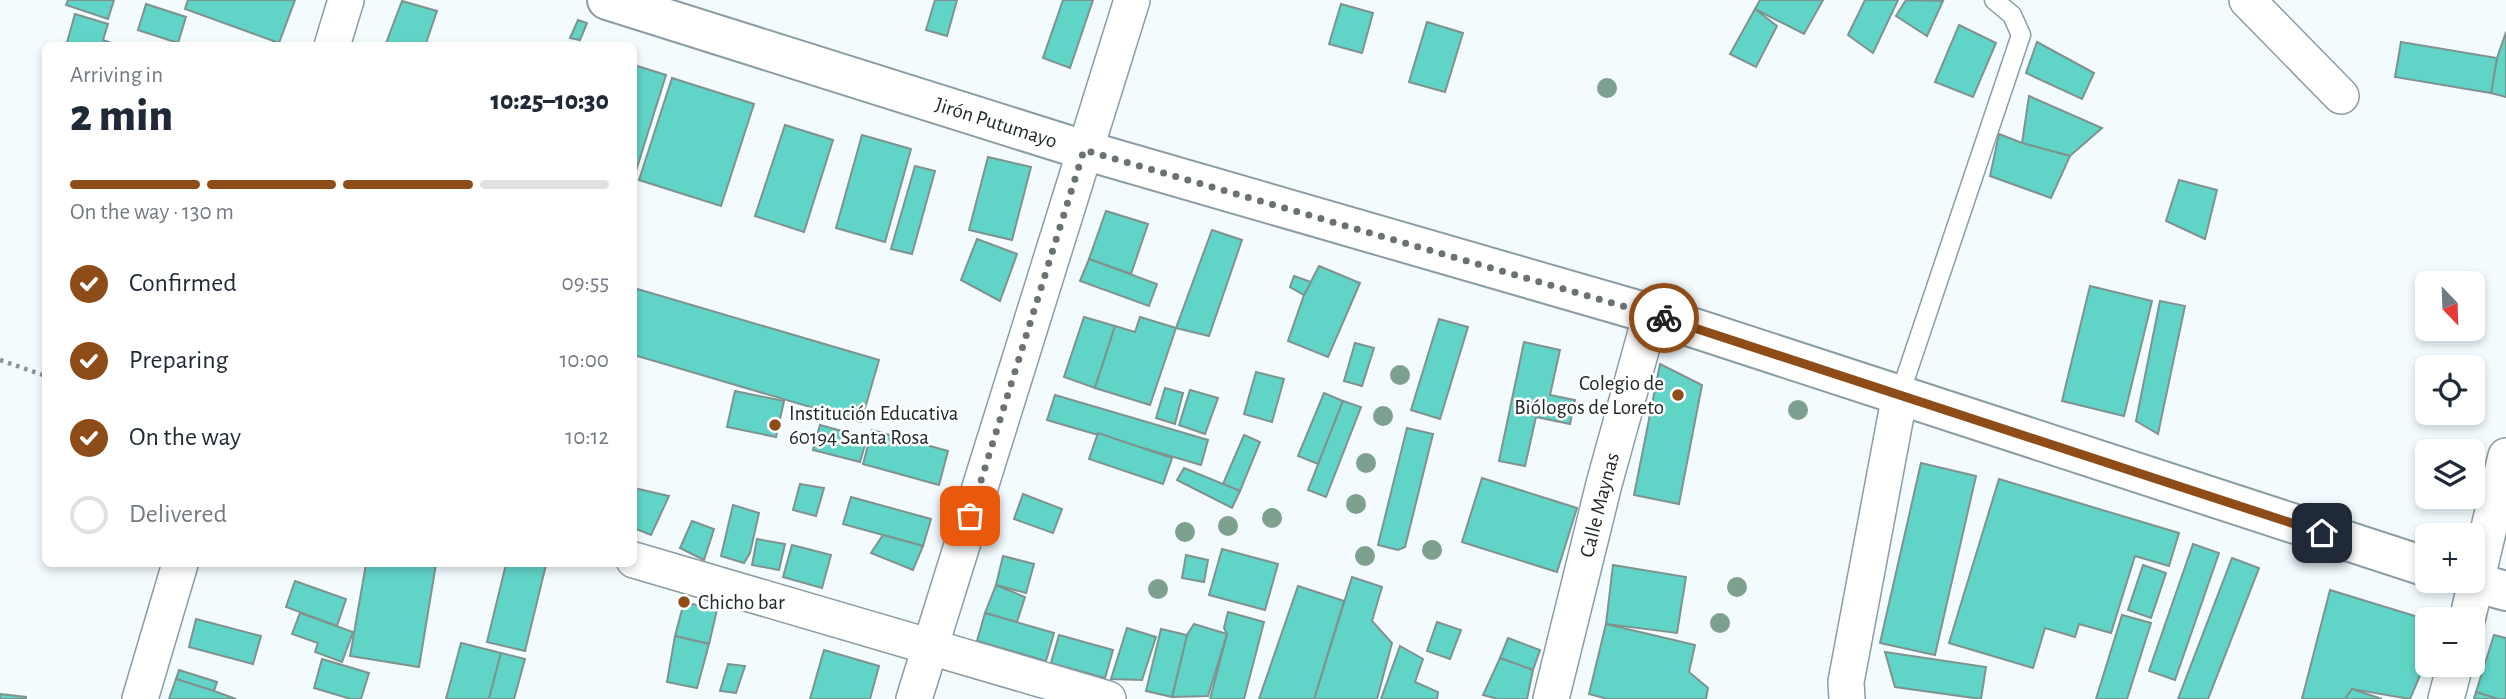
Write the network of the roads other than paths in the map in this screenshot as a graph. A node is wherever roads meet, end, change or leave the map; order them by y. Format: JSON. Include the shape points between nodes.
{"nodes":[{"id":1,"x":345,"y":0,"type":"edge"},
{"id":2,"x":607,"y":0,"type":"edge"},
{"id":3,"x":1132,"y":0,"type":"edge"},
{"id":4,"x":1994,"y":0,"type":"edge"},
{"id":5,"x":2247,"y":0,"type":"edge"},
{"id":6,"x":333,"y":42,"type":"edge"},
{"id":7,"x":2342,"y":96,"type":"dead end"},
{"id":8,"x":1084,"y":150,"type":"junction"},
{"id":9,"x":1651,"y":314,"type":"junction"},
{"id":10,"x":1900,"y":394,"type":"junction"},
{"id":11,"x":2506,"y":456,"type":"edge"},
{"id":12,"x":637,"y":561,"type":"edge"},
{"id":13,"x":2415,"y":563,"type":"edge"},
{"id":14,"x":179,"y":567,"type":"edge"},
{"id":15,"x":2485,"y":579,"type":"edge"},
{"id":16,"x":930,"y":646,"type":"junction"},
{"id":17,"x":2452,"y":677,"type":"edge"},
{"id":18,"x":140,"y":699,"type":"edge"},
{"id":19,"x":914,"y":699,"type":"edge"},
{"id":20,"x":1108,"y":699,"type":"edge"},
{"id":21,"x":1551,"y":699,"type":"edge"},
{"id":22,"x":1847,"y":699,"type":"edge"},
{"id":23,"x":2446,"y":699,"type":"edge"}],
"edges":[{"from":1,"to":6,"type":"street"},
{"from":2,"to":8,"type":"street","name":"Jirón Putumayo"},
{"from":3,"to":8,"type":"street"},
{"from":4,"to":10,"type":"lane","via":[[2012,15],[2021,35]]},
{"from":5,"to":7,"type":"street"},
{"from":8,"to":9,"type":"street","name":"Jirón Putumayo"},
{"from":8,"to":16,"type":"street"},
{"from":9,"to":10,"type":"street","name":"Jirón Putumayo"},
{"from":9,"to":21,"type":"street","name":"Calle Maynas"},
{"from":10,"to":13,"type":"street","name":"Jirón Putumayo"},
{"from":10,"to":22,"type":"street","via":[[1846,682]]},
{"from":11,"to":15,"type":"street"},
{"from":12,"to":16,"type":"street"},
{"from":14,"to":18,"type":"street"},
{"from":16,"to":19,"type":"street"},
{"from":16,"to":20,"type":"street"},
{"from":17,"to":23,"type":"street"}]}
